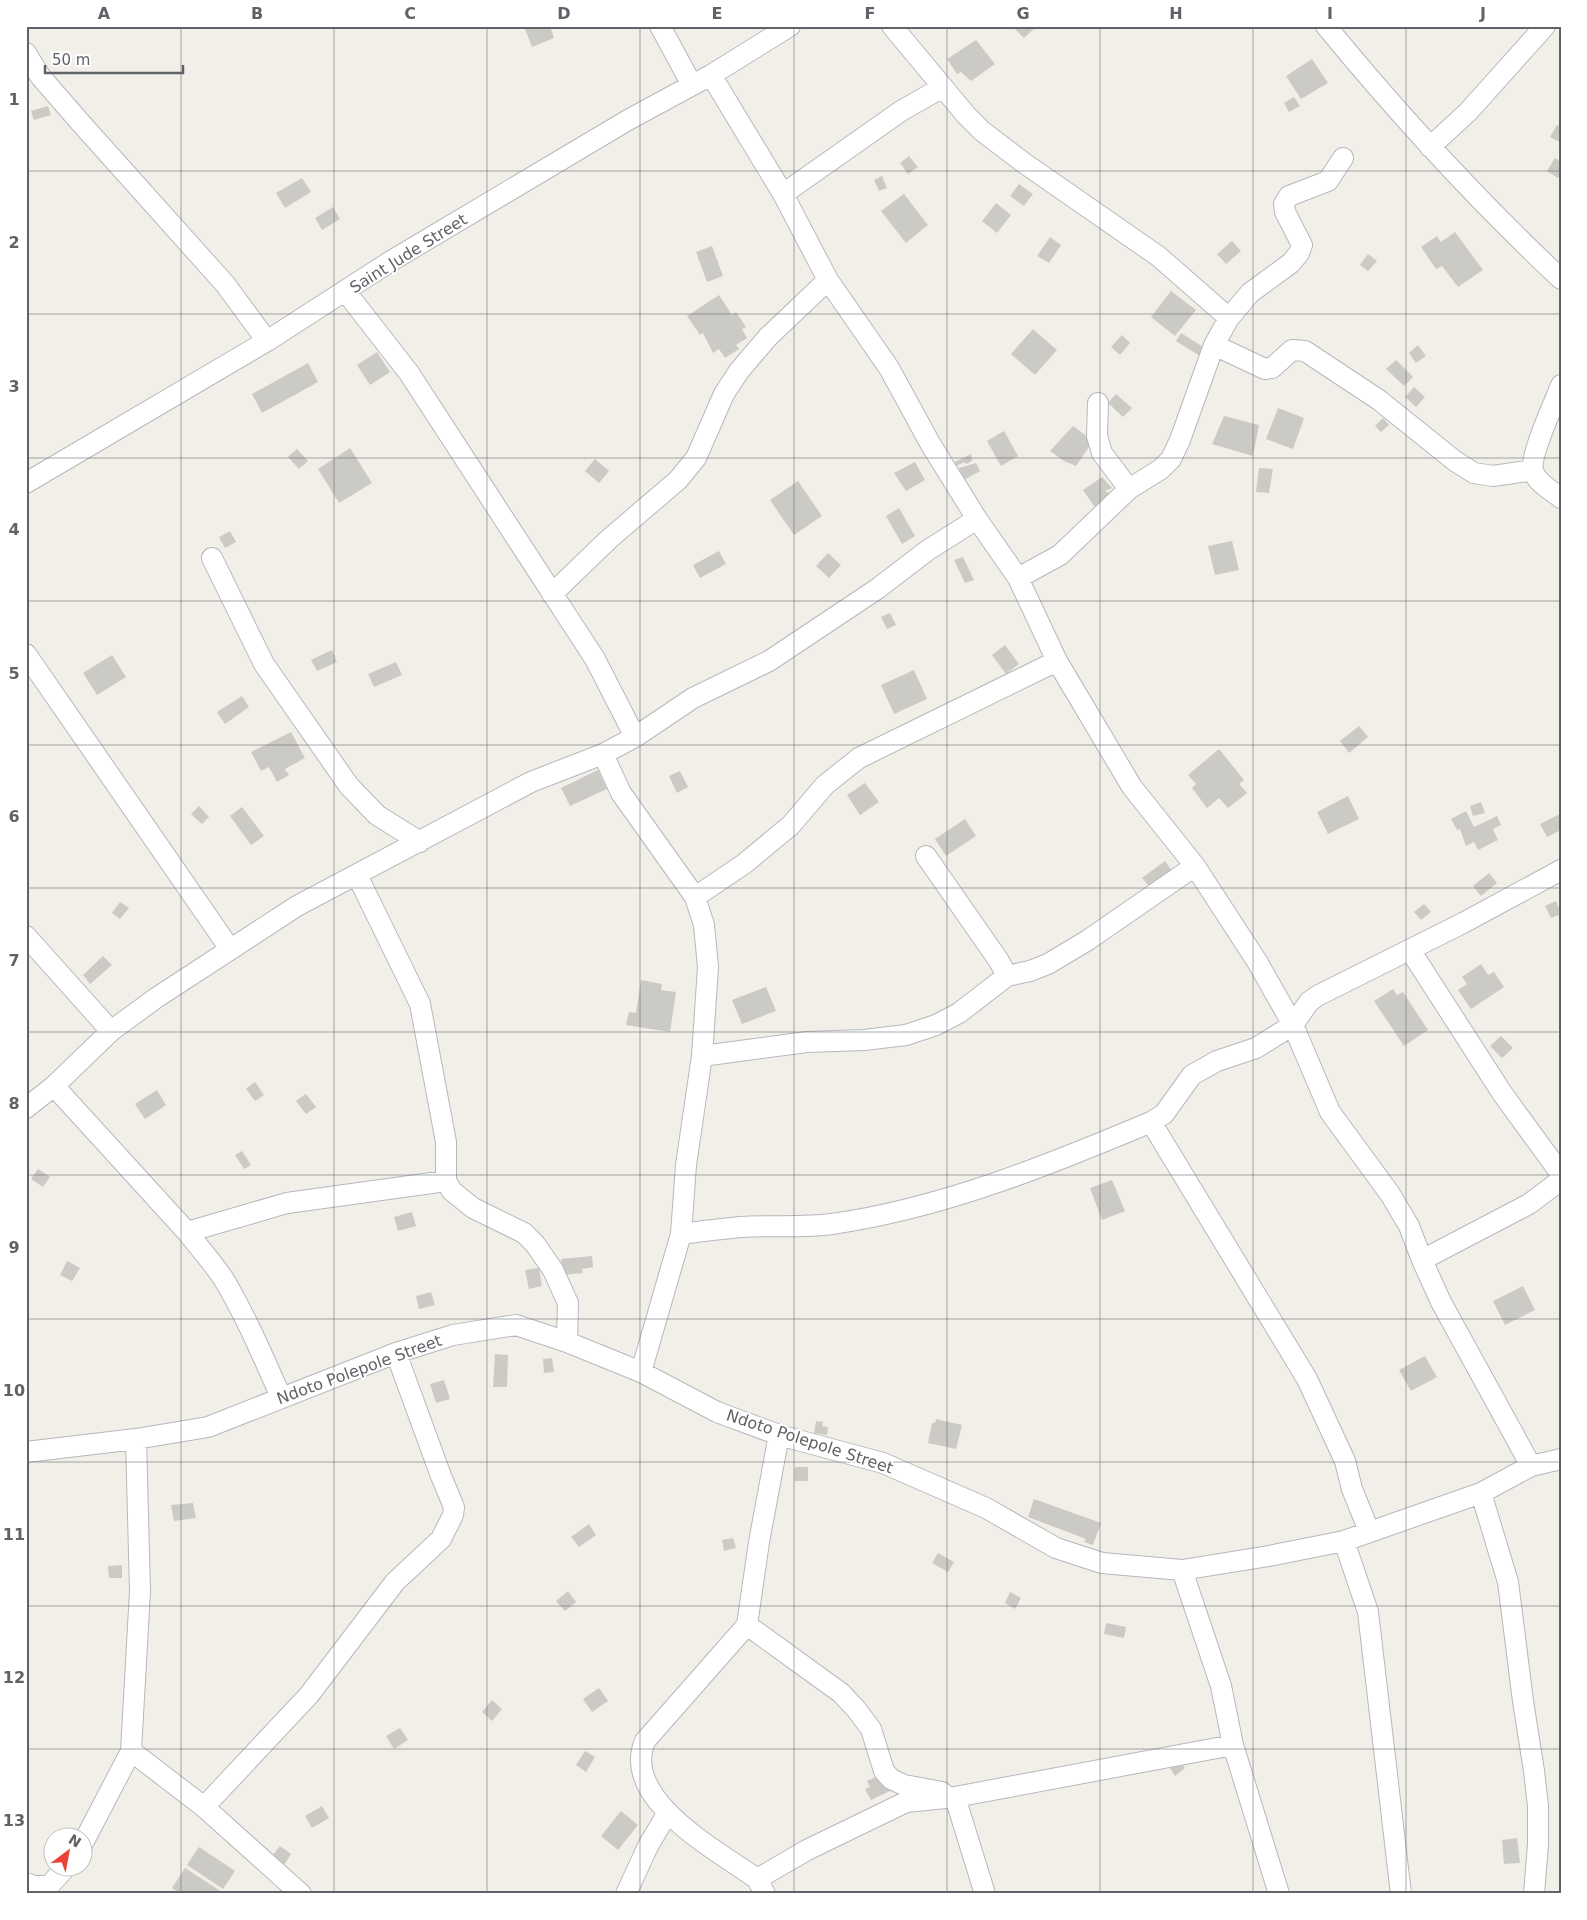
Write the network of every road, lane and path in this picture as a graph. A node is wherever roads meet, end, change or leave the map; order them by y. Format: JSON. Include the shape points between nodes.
{"nodes":[{"id":1,"x":660,"y":26,"type":"edge"},
{"id":2,"x":790,"y":26,"type":"edge"},
{"id":3,"x":892,"y":26,"type":"edge"},
{"id":4,"x":1326,"y":26,"type":"edge"},
{"id":5,"x":1545,"y":26,"type":"edge"},
{"id":6,"x":26,"y":53,"type":"edge"},
{"id":7,"x":711,"y":75,"type":"junction"},
{"id":8,"x":692,"y":85,"type":"junction"},
{"id":9,"x":943,"y":88,"type":"junction"},
{"id":10,"x":1430,"y":147,"type":"junction"},
{"id":11,"x":1343,"y":158,"type":"dead end"},
{"id":12,"x":783,"y":194,"type":"junction"},
{"id":13,"x":1561,"y":279,"type":"edge"},
{"id":14,"x":828,"y":280,"type":"junction"},
{"id":15,"x":346,"y":292,"type":"junction"},
{"id":16,"x":1229,"y":318,"type":"junction"},
{"id":17,"x":267,"y":341,"type":"junction"},
{"id":18,"x":1214,"y":345,"type":"junction"},
{"id":19,"x":1561,"y":385,"type":"edge"},
{"id":20,"x":1098,"y":403,"type":"dead end"},
{"id":21,"x":1533,"y":470,"type":"junction"},
{"id":22,"x":26,"y":483,"type":"edge"},
{"id":23,"x":1129,"y":489,"type":"junction"},
{"id":24,"x":1561,"y":498,"type":"edge"},
{"id":25,"x":977,"y":519,"type":"junction"},
{"id":26,"x":212,"y":558,"type":"dead end"},
{"id":27,"x":1018,"y":578,"type":"junction"},
{"id":28,"x":552,"y":594,"type":"junction"},
{"id":29,"x":26,"y":654,"type":"edge"},
{"id":30,"x":1057,"y":661,"type":"junction"},
{"id":31,"x":635,"y":737,"type":"junction"},
{"id":32,"x":603,"y":754,"type":"junction"},
{"id":33,"x":420,"y":842,"type":"junction"},
{"id":34,"x":926,"y":856,"type":"dead end"},
{"id":35,"x":1195,"y":866,"type":"junction"},
{"id":36,"x":1561,"y":870,"type":"edge"},
{"id":37,"x":357,"y":875,"type":"junction"},
{"id":38,"x":695,"y":897,"type":"junction"},
{"id":39,"x":26,"y":936,"type":"edge"},
{"id":40,"x":230,"y":949,"type":"junction"},
{"id":41,"x":1410,"y":950,"type":"junction"},
{"id":42,"x":1007,"y":976,"type":"junction"},
{"id":43,"x":1293,"y":1025,"type":"junction"},
{"id":44,"x":111,"y":1031,"type":"junction"},
{"id":45,"x":702,"y":1056,"type":"junction"},
{"id":46,"x":54,"y":1086,"type":"junction"},
{"id":47,"x":26,"y":1108,"type":"edge"},
{"id":48,"x":1152,"y":1122,"type":"junction"},
{"id":49,"x":1561,"y":1174,"type":"edge"},
{"id":50,"x":1561,"y":1180,"type":"edge"},
{"id":51,"x":446,"y":1181,"type":"junction"},
{"id":52,"x":187,"y":1232,"type":"junction"},
{"id":53,"x":681,"y":1234,"type":"junction"},
{"id":54,"x":1422,"y":1260,"type":"junction"},
{"id":55,"x":566,"y":1342,"type":"junction"},
{"id":56,"x":396,"y":1353,"type":"junction"},
{"id":57,"x":640,"y":1372,"type":"junction"},
{"id":58,"x":281,"y":1397,"type":"junction"},
{"id":59,"x":779,"y":1435,"type":"junction"},
{"id":60,"x":136,"y":1439,"type":"junction"},
{"id":61,"x":26,"y":1452,"type":"edge"},
{"id":62,"x":1561,"y":1459,"type":"edge"},
{"id":63,"x":1531,"y":1466,"type":"junction"},
{"id":64,"x":1481,"y":1493,"type":"junction"},
{"id":65,"x":1369,"y":1530,"type":"junction"},
{"id":66,"x":1344,"y":1541,"type":"junction"},
{"id":67,"x":1182,"y":1570,"type":"junction"},
{"id":68,"x":747,"y":1625,"type":"junction"},
{"id":69,"x":1233,"y":1745,"type":"junction"},
{"id":70,"x":131,"y":1751,"type":"junction"},
{"id":71,"x":963,"y":1795,"type":"junction"},
{"id":72,"x":204,"y":1807,"type":"junction"},
{"id":73,"x":667,"y":1814,"type":"junction"},
{"id":74,"x":91,"y":1828,"type":"edge"},
{"id":75,"x":56,"y":1878,"type":"edge"},
{"id":76,"x":26,"y":1883,"type":"edge"},
{"id":77,"x":761,"y":1886,"type":"edge"},
{"id":78,"x":301,"y":1894,"type":"edge"},
{"id":79,"x":626,"y":1894,"type":"edge"},
{"id":80,"x":985,"y":1894,"type":"edge"},
{"id":81,"x":1279,"y":1894,"type":"edge"},
{"id":82,"x":1401,"y":1894,"type":"edge"},
{"id":83,"x":1534,"y":1894,"type":"edge"}],
"edges":[{"from":1,"to":8,"type":"street"},
{"from":2,"to":7,"type":"street","name":"Saint Jude Street"},
{"from":3,"to":9,"type":"street"},
{"from":4,"to":10,"type":"street"},
{"from":5,"to":10,"type":"street","via":[[1468,112]]},
{"from":6,"to":17,"type":"street","via":[[40,76],[225,284]]},
{"from":7,"to":8,"type":"street","name":"Saint Jude Street"},
{"from":7,"to":12,"type":"street"},
{"from":8,"to":15,"type":"street","name":"Saint Jude Street","via":[[391,261]]},
{"from":9,"to":12,"type":"street","via":[[901,111]]},
{"from":9,"to":16,"type":"street","via":[[982,131],[1158,256]]},
{"from":10,"to":13,"type":"street","via":[[1483,205]]},
{"from":11,"to":16,"type":"street","via":[[1328,181],[1289,196],[1284,204],[1285,212],[1302,245],[1299,253],[1291,263],[1250,293]]},
{"from":12,"to":14,"type":"street"},
{"from":14,"to":25,"type":"street","via":[[889,368]]},
{"from":14,"to":28,"type":"street","via":[[768,337],[739,371],[724,394],[696,458],[684,473]]},
{"from":15,"to":17,"type":"street","name":"Saint Jude Street"},
{"from":15,"to":28,"type":"street","via":[[409,373]]},
{"from":16,"to":18,"type":"street"},
{"from":17,"to":22,"type":"street","name":"Saint Jude Street"},
{"from":18,"to":21,"type":"street","via":[[1266,369],[1272,368],[1292,350],[1304,351],[1379,400],[1474,473],[1493,476]]},
{"from":18,"to":23,"type":"street","via":[[1171,459]]},
{"from":19,"to":21,"type":"street","via":[[1535,454]]},
{"from":20,"to":23,"type":"street","via":[[1097,436],[1102,453]]},
{"from":21,"to":24,"type":"street","via":[[1541,482]]},
{"from":23,"to":27,"type":"street","via":[[1060,555]]},
{"from":25,"to":27,"type":"street"},
{"from":25,"to":31,"type":"street","via":[[769,661],[693,698]]},
{"from":26,"to":33,"type":"street","via":[[264,664],[343,779],[377,815]]},
{"from":27,"to":30,"type":"street"},
{"from":28,"to":31,"type":"street","via":[[595,659]]},
{"from":29,"to":40,"type":"street"},
{"from":30,"to":35,"type":"street","via":[[1132,787]]},
{"from":30,"to":38,"type":"street","via":[[859,758],[825,785],[790,825],[744,864]]},
{"from":31,"to":32,"type":"street"},
{"from":32,"to":33,"type":"street","via":[[531,782]]},
{"from":32,"to":38,"type":"street","via":[[621,793]]},
{"from":33,"to":37,"type":"street"},
{"from":34,"to":42,"type":"street"},
{"from":35,"to":42,"type":"street","via":[[1048,964]]},
{"from":35,"to":43,"type":"street","via":[[1226,911]]},
{"from":36,"to":41,"type":"street"},
{"from":37,"to":40,"type":"street","via":[[297,906]]},
{"from":37,"to":51,"type":"street","via":[[420,1004],[446,1142]]},
{"from":38,"to":45,"type":"street","via":[[704,925],[708,967]]},
{"from":39,"to":44,"type":"street"},
{"from":40,"to":44,"type":"street"},
{"from":41,"to":43,"type":"street","via":[[1316,996]]},
{"from":41,"to":49,"type":"street","via":[[1502,1093]]},
{"from":42,"to":45,"type":"street","via":[[959,1012],[936,1025],[906,1035],[807,1042]]},
{"from":43,"to":48,"type":"street","via":[[1256,1048],[1206,1065],[1192,1075],[1164,1114]]},
{"from":43,"to":54,"type":"street","via":[[1330,1112],[1390,1194],[1409,1226]]},
{"from":44,"to":46,"type":"street"},
{"from":45,"to":53,"type":"street","via":[[686,1165]]},
{"from":46,"to":47,"type":"street"},
{"from":46,"to":52,"type":"street"},
{"from":48,"to":53,"type":"street","via":[[987,1186],[881,1215],[800,1228],[742,1227]]},
{"from":48,"to":65,"type":"street","via":[[1307,1379],[1345,1461],[1352,1489]]},
{"from":50,"to":54,"type":"street","via":[[1529,1204]]},
{"from":51,"to":52,"type":"street","via":[[287,1203]]},
{"from":51,"to":55,"type":"street","via":[[452,1191],[473,1208],[524,1233],[535,1244],[553,1270],[568,1303]]},
{"from":52,"to":58,"type":"street","via":[[222,1278]]},
{"from":53,"to":57,"type":"street"},
{"from":54,"to":63,"type":"street","via":[[1441,1302]]},
{"from":55,"to":56,"type":"street","name":"Ndoto Polepole Street","via":[[516,1325],[453,1335]]},
{"from":55,"to":57,"type":"street","name":"Ndoto Polepole Street"},
{"from":56,"to":58,"type":"street","name":"Ndoto Polepole Street"},
{"from":56,"to":72,"type":"street","via":[[454,1507],[454,1515],[441,1539],[394,1582],[309,1695]]},
{"from":57,"to":59,"type":"street","name":"Ndoto Polepole Street","via":[[717,1412]]},
{"from":58,"to":60,"type":"street","name":"Ndoto Polepole Street","via":[[208,1426]]},
{"from":59,"to":67,"type":"street","name":"Ndoto Polepole Street","via":[[891,1466],[986,1508],[1056,1548],[1102,1564]]},
{"from":59,"to":68,"type":"street"},
{"from":60,"to":61,"type":"street","name":"Ndoto Polepole Street"},
{"from":60,"to":70,"type":"street","via":[[140,1591]]},
{"from":62,"to":63,"type":"street","name":"Ndoto Polepole Street"},
{"from":63,"to":64,"type":"street","name":"Ndoto Polepole Street"},
{"from":64,"to":65,"type":"street","name":"Ndoto Polepole Street"},
{"from":64,"to":83,"type":"street","via":[[1508,1582],[1534,1771],[1538,1806]]},
{"from":65,"to":66,"type":"street","name":"Ndoto Polepole Street"},
{"from":66,"to":67,"type":"street","name":"Ndoto Polepole Street"},
{"from":66,"to":82,"type":"street","via":[[1368,1612]]},
{"from":67,"to":69,"type":"street","via":[[1221,1686]]},
{"from":68,"to":71,"type":"street","via":[[841,1692],[856,1708],[871,1729],[884,1771],[891,1779],[904,1785]]},
{"from":68,"to":73,"type":"street","via":[[645,1741],[640,1753],[640,1770],[648,1788]]},
{"from":69,"to":71,"type":"street"},
{"from":69,"to":81,"type":"street"},
{"from":70,"to":72,"type":"street"},
{"from":70,"to":74,"type":"street"},
{"from":71,"to":77,"type":"street","via":[[906,1802],[823,1841]]},
{"from":71,"to":80,"type":"street"},
{"from":72,"to":78,"type":"street"},
{"from":73,"to":77,"type":"street"},
{"from":73,"to":79,"type":"street"},
{"from":75,"to":76,"type":"street","via":[[49,1886]]}]}
